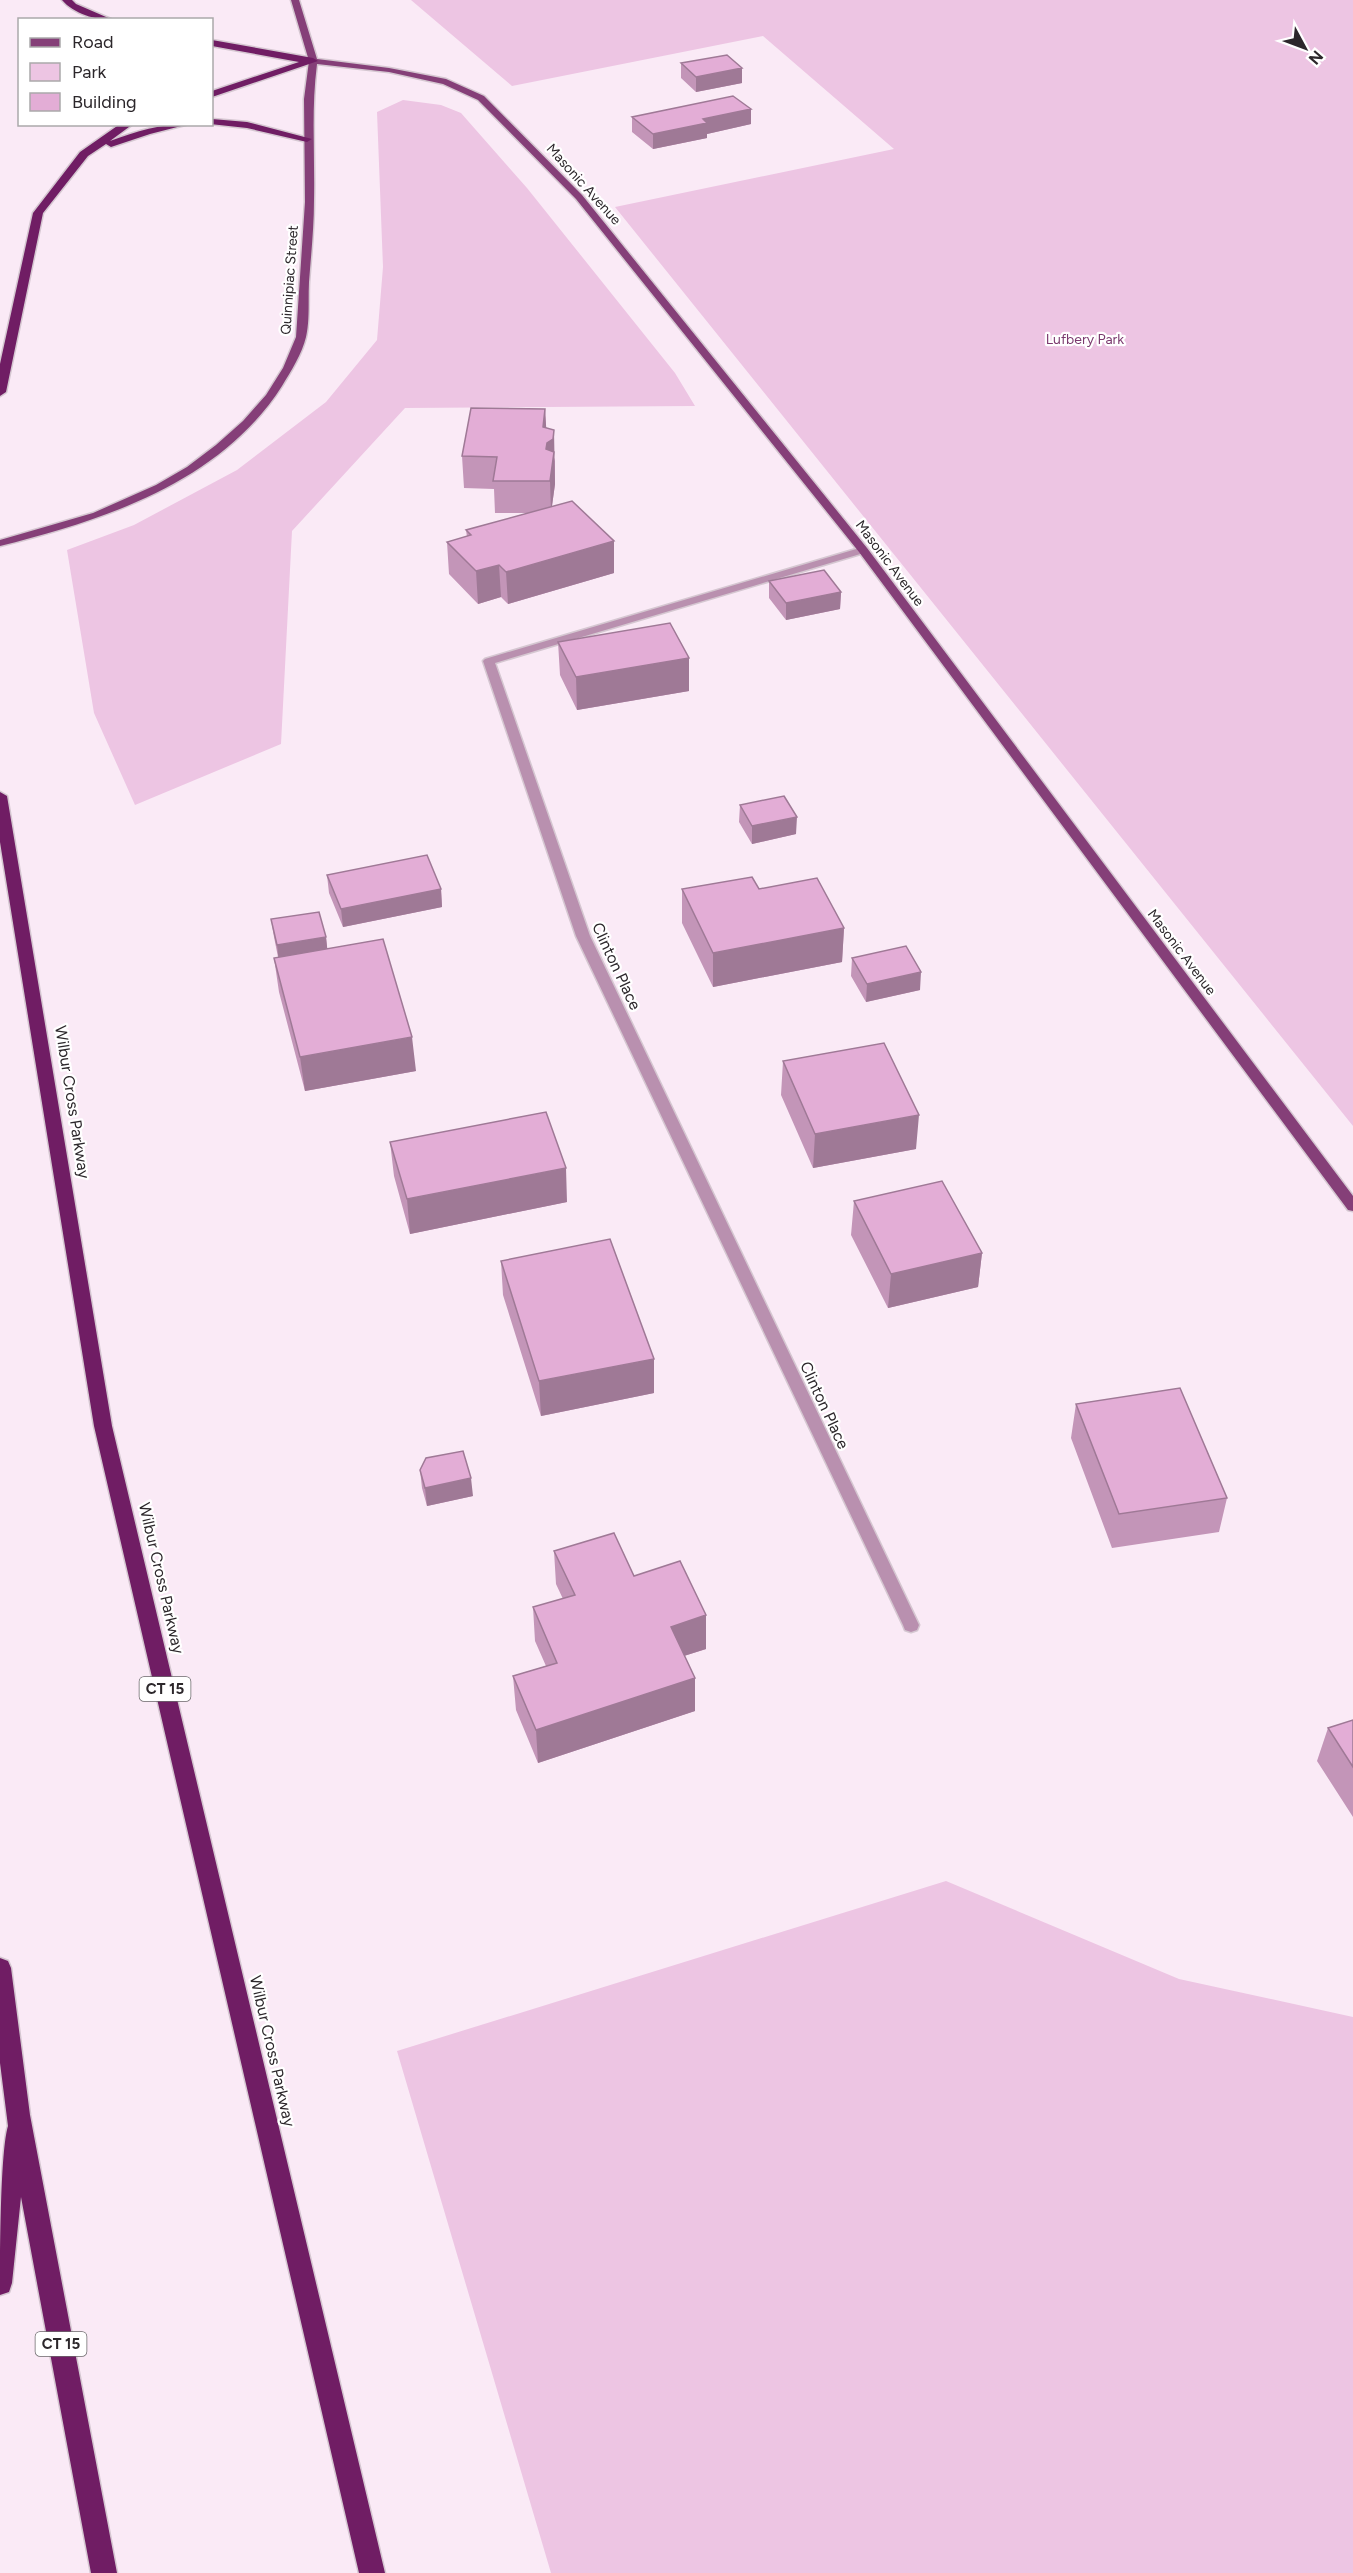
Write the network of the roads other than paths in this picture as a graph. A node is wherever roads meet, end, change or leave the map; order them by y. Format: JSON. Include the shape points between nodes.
{"nodes":[{"id":1,"x":67,"y":0,"type":"edge"},
{"id":2,"x":295,"y":0,"type":"edge"},
{"id":3,"x":104,"y":18,"type":"edge"},
{"id":4,"x":213,"y":43,"type":"edge"},
{"id":5,"x":313,"y":61,"type":"junction"},
{"id":6,"x":213,"y":94,"type":"edge"},
{"id":7,"x":213,"y":122,"type":"edge"},
{"id":8,"x":125,"y":126,"type":"edge"},
{"id":9,"x":174,"y":126,"type":"edge"},
{"id":10,"x":307,"y":139,"type":"junction"},
{"id":11,"x":84,"y":154,"type":"junction"},
{"id":12,"x":0,"y":392,"type":"edge"},
{"id":13,"x":0,"y":543,"type":"edge"},
{"id":14,"x":863,"y":550,"type":"junction"},
{"id":15,"x":0,"y":796,"type":"edge"},
{"id":16,"x":1353,"y":1206,"type":"edge"},
{"id":17,"x":911,"y":1625,"type":"dead end"},
{"id":18,"x":0,"y":1968,"type":"edge"},
{"id":19,"x":18,"y":2115,"type":"junction"},
{"id":20,"x":0,"y":2283,"type":"edge"},
{"id":21,"x":104,"y":2573,"type":"edge"},
{"id":22,"x":372,"y":2573,"type":"edge"}],
"edges":[{"from":1,"to":3,"type":"highway"},
{"from":2,"to":5,"type":"main road"},
{"from":4,"to":5,"type":"highway"},
{"from":5,"to":6,"type":"highway"},
{"from":5,"to":10,"type":"main road","name":"Quinnipiac Street"},
{"from":5,"to":14,"type":"main road","name":"Masonic Avenue","via":[[446,82],[481,98],[579,197]]},
{"from":7,"to":10,"type":"highway","via":[[247,125]]},
{"from":8,"to":11,"type":"highway"},
{"from":9,"to":11,"type":"highway"},
{"from":10,"to":13,"type":"main road","name":"Quinnipiac Street","via":[[310,202],[301,337],[284,379],[255,415],[192,468],[98,515]]},
{"from":11,"to":12,"type":"highway","via":[[38,213]]},
{"from":14,"to":16,"type":"main road","name":"Masonic Avenue"},
{"from":14,"to":17,"type":"street","name":"Clinton Place","via":[[489,661],[583,936]]},
{"from":15,"to":22,"type":"highway","name":"Wilbur Cross Parkway","number":"CT 15","via":[[103,1426]]},
{"from":18,"to":19,"type":"highway","number":"CT 15"},
{"from":19,"to":20,"type":"highway"},
{"from":19,"to":21,"type":"highway","number":"CT 15"}]}
